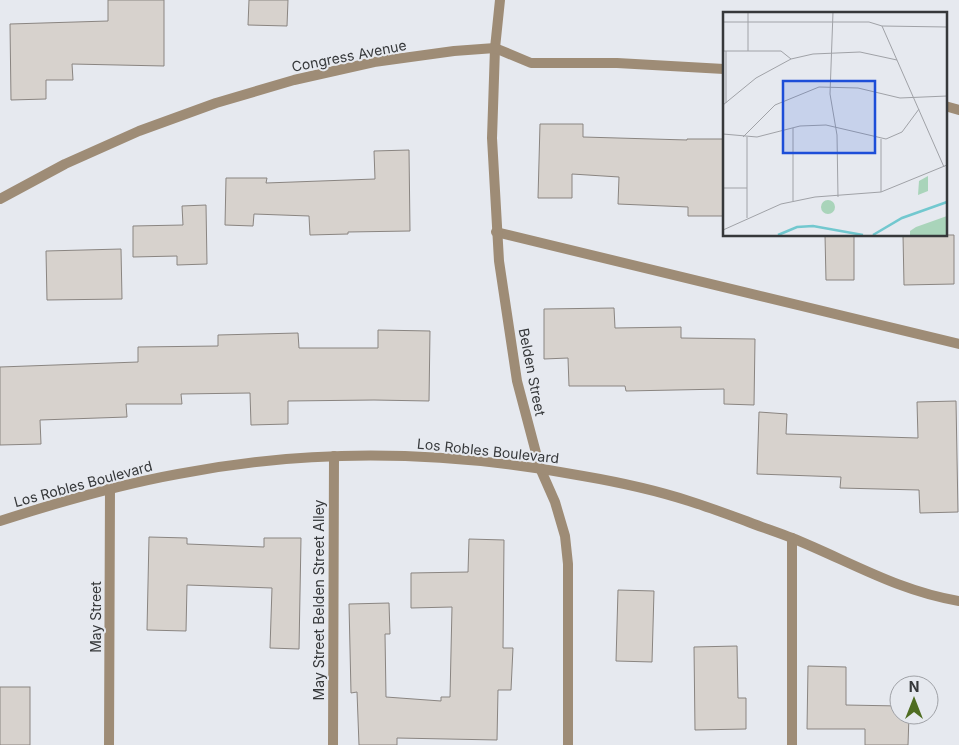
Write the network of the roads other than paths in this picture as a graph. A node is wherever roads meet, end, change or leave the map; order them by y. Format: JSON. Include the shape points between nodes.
{"nodes":[{"id":1,"x":500,"y":0,"type":"edge"},
{"id":2,"x":495,"y":48,"type":"junction"},
{"id":3,"x":723,"y":69,"type":"edge"},
{"id":4,"x":946,"y":106,"type":"edge"},
{"id":5,"x":959,"y":110,"type":"edge"},
{"id":6,"x":0,"y":199,"type":"edge"},
{"id":7,"x":496,"y":232,"type":"junction"},
{"id":8,"x":959,"y":344,"type":"edge"},
{"id":9,"x":334,"y":456,"type":"junction"},
{"id":10,"x":540,"y":468,"type":"junction"},
{"id":11,"x":110,"y":488,"type":"junction"},
{"id":12,"x":0,"y":521,"type":"edge"},
{"id":13,"x":792,"y":538,"type":"junction"},
{"id":14,"x":959,"y":601,"type":"edge"},
{"id":15,"x":109,"y":745,"type":"edge"},
{"id":16,"x":333,"y":745,"type":"edge"},
{"id":17,"x":568,"y":745,"type":"edge"},
{"id":18,"x":792,"y":745,"type":"edge"}],
"edges":[{"from":1,"to":2,"type":"street","name":"Belden Street"},
{"from":2,"to":3,"type":"street","name":"Congress Avenue","via":[[531,63],[617,63]]},
{"from":2,"to":6,"type":"street","name":"Congress Avenue","via":[[374,62],[216,102],[73,160]]},
{"from":2,"to":7,"type":"street","name":"Belden Street","via":[[492,138]]},
{"from":4,"to":5,"type":"street"},
{"from":7,"to":8,"type":"street"},
{"from":7,"to":10,"type":"street","name":"Belden Street","via":[[517,381]]},
{"from":9,"to":10,"type":"street","name":"Los Robles Boulevard","via":[[445,457]]},
{"from":9,"to":11,"type":"street","name":"Los Robles Boulevard","via":[[254,462],[179,473]]},
{"from":9,"to":16,"type":"street","name":"May Street Belden Street Alley"},
{"from":10,"to":13,"type":"street","name":"Los Robles Boulevard","via":[[688,500]]},
{"from":10,"to":17,"type":"street","name":"Belden Street","via":[[565,536],[568,564]]},
{"from":11,"to":12,"type":"street","name":"Los Robles Boulevard"},
{"from":11,"to":15,"type":"street","name":"May Street"},
{"from":13,"to":14,"type":"street","name":"Los Robles Boulevard","via":[[892,583],[938,598]]},
{"from":13,"to":18,"type":"street"}]}
